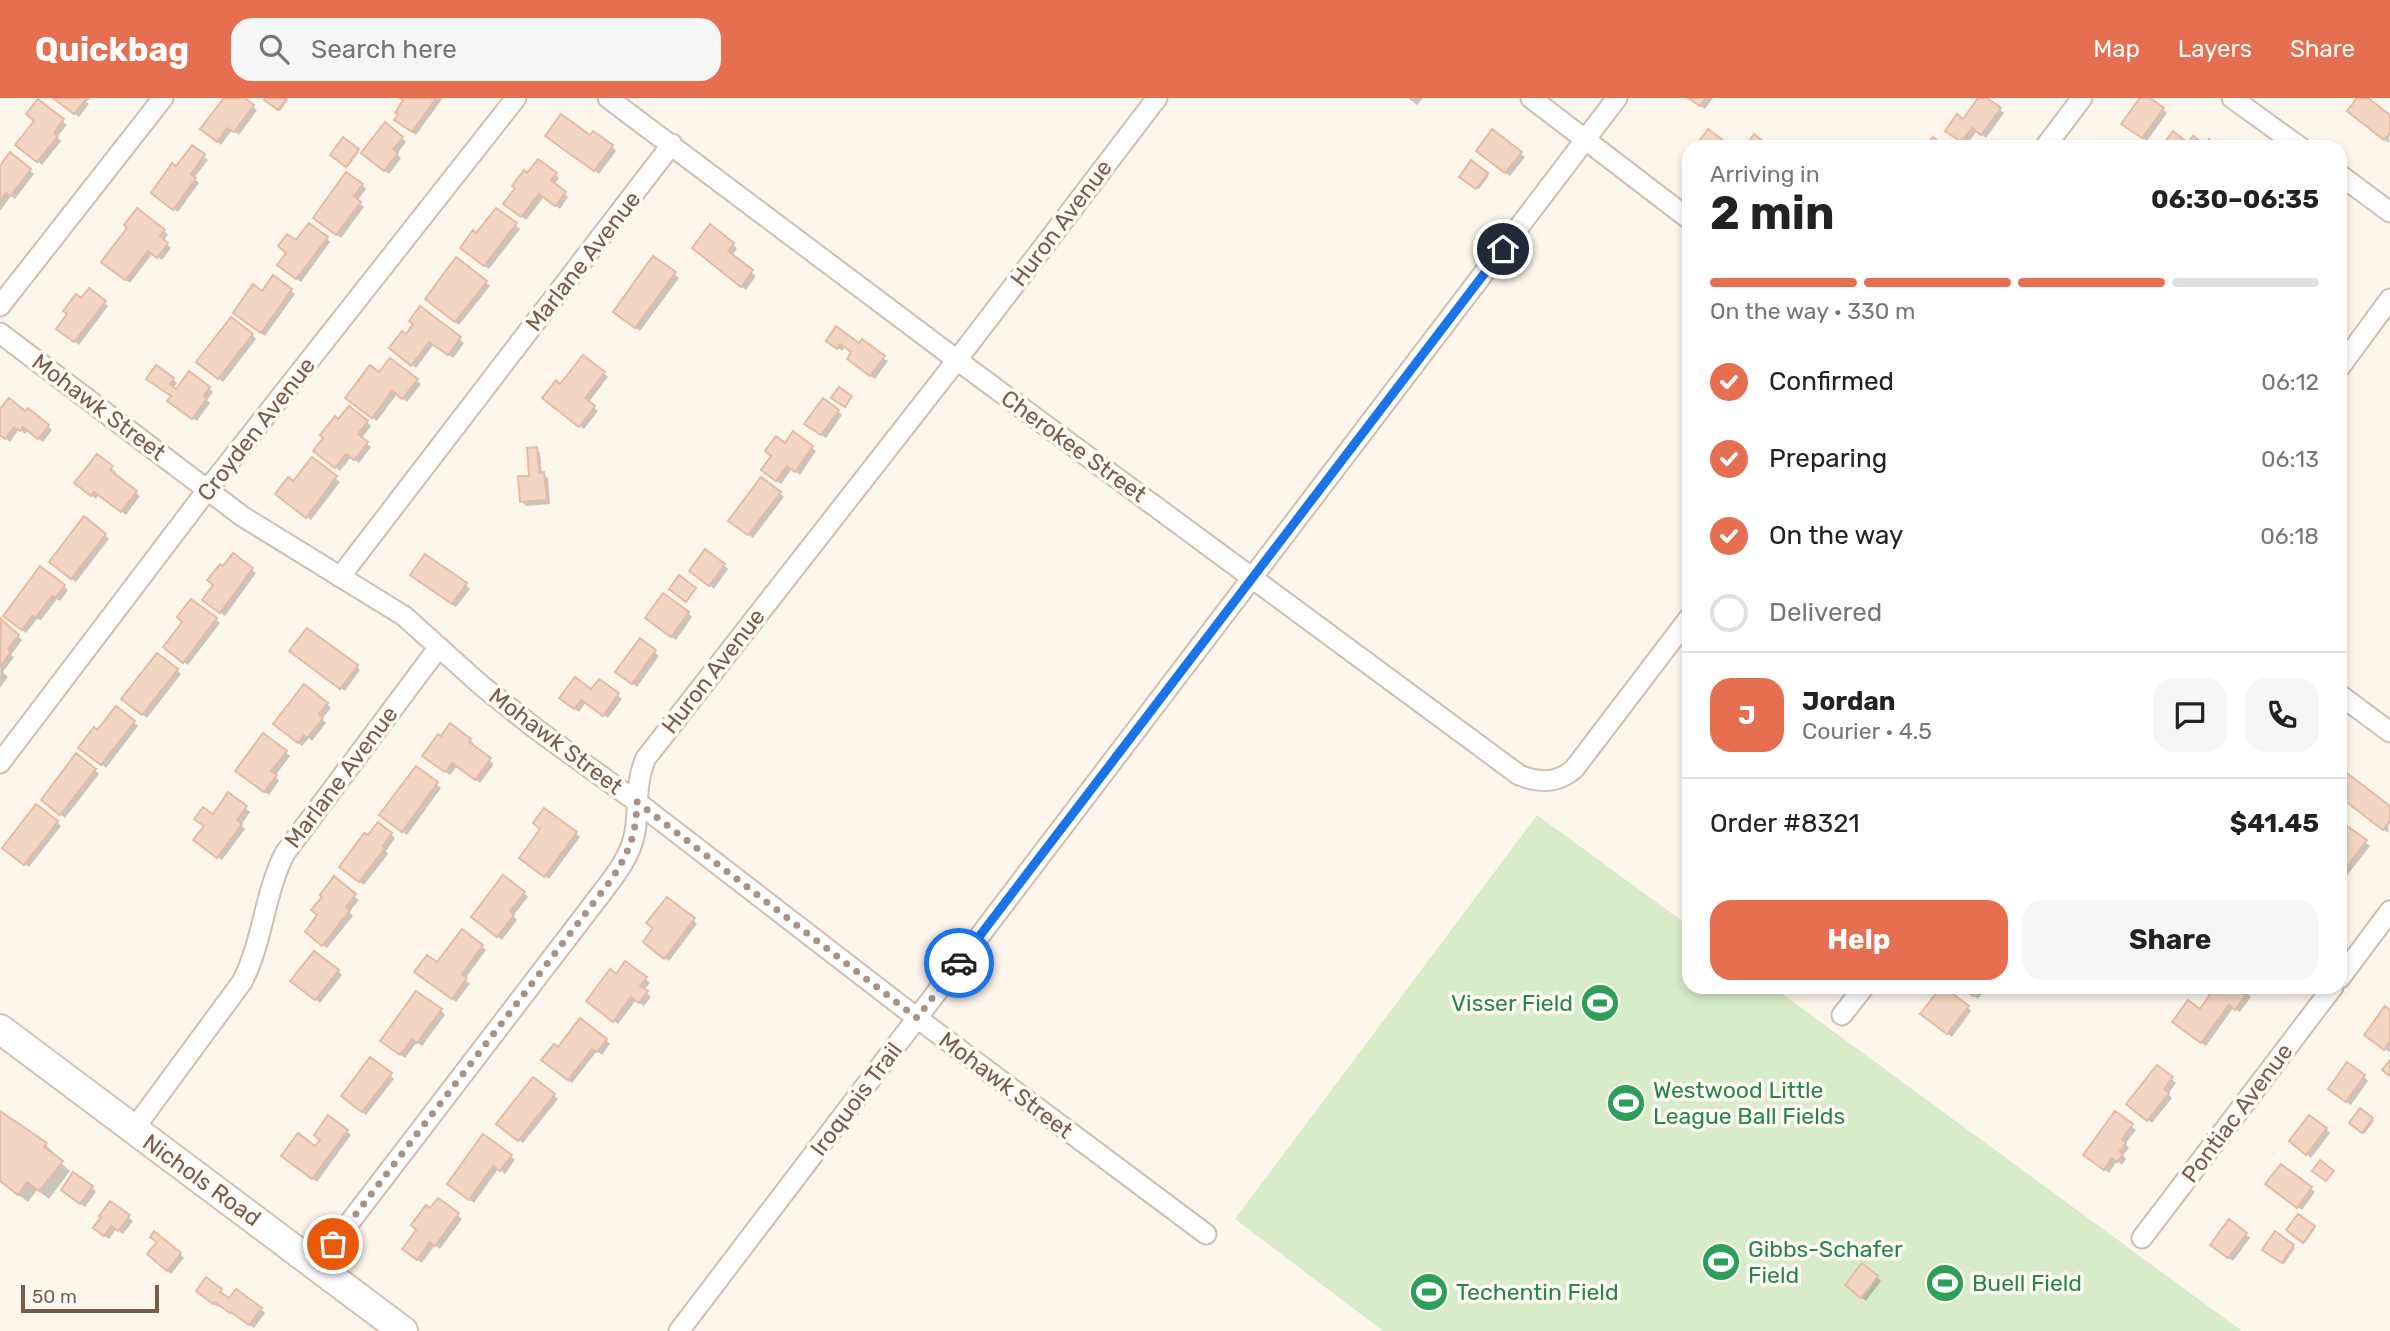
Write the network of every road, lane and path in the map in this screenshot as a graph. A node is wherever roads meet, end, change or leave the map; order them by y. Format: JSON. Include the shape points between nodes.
{"nodes":[{"id":1,"x":163,"y":98,"type":"edge"},
{"id":2,"x":516,"y":98,"type":"edge"},
{"id":3,"x":608,"y":98,"type":"edge"},
{"id":4,"x":1157,"y":98,"type":"edge"},
{"id":5,"x":1531,"y":98,"type":"edge"},
{"id":6,"x":1617,"y":98,"type":"edge"},
{"id":7,"x":2082,"y":98,"type":"edge"},
{"id":8,"x":2232,"y":98,"type":"edge"},
{"id":9,"x":1586,"y":139,"type":"junction"},
{"id":10,"x":2050,"y":140,"type":"edge"},
{"id":11,"x":2290,"y":140,"type":"edge"},
{"id":12,"x":672,"y":144,"type":"junction"},
{"id":13,"x":2347,"y":181,"type":"edge"},
{"id":14,"x":2390,"y":212,"type":"edge"},
{"id":15,"x":1682,"y":214,"type":"edge"},
{"id":16,"x":2390,"y":299,"type":"edge"},
{"id":17,"x":0,"y":306,"type":"edge"},
{"id":18,"x":0,"y":333,"type":"edge"},
{"id":19,"x":2347,"y":357,"type":"edge"},
{"id":20,"x":957,"y":360,"type":"junction"},
{"id":21,"x":208,"y":489,"type":"junction"},
{"id":22,"x":340,"y":577,"type":"junction"},
{"id":23,"x":1252,"y":578,"type":"junction"},
{"id":24,"x":1682,"y":627,"type":"edge"},
{"id":25,"x":439,"y":648,"type":"junction"},
{"id":26,"x":2347,"y":700,"type":"edge"},
{"id":27,"x":2390,"y":732,"type":"edge"},
{"id":28,"x":0,"y":763,"type":"edge"},
{"id":29,"x":637,"y":802,"type":"junction"},
{"id":30,"x":2390,"y":911,"type":"edge"},
{"id":31,"x":2347,"y":969,"type":"edge"},
{"id":32,"x":1858,"y":994,"type":"edge"},
{"id":33,"x":2328,"y":994,"type":"edge"},
{"id":34,"x":1842,"y":1015,"type":"dead end"},
{"id":35,"x":917,"y":1018,"type":"junction"},
{"id":36,"x":0,"y":1029,"type":"edge"},
{"id":37,"x":133,"y":1129,"type":"junction"},
{"id":38,"x":1206,"y":1234,"type":"dead end"},
{"id":39,"x":2142,"y":1238,"type":"dead end"},
{"id":40,"x":317,"y":1265,"type":"junction"},
{"id":41,"x":403,"y":1331,"type":"edge"},
{"id":42,"x":679,"y":1331,"type":"edge"}],
"edges":[{"from":1,"to":17,"type":"street"},
{"from":2,"to":21,"type":"street","name":"Croyden Avenue"},
{"from":3,"to":12,"type":"street","name":"Cherokee Street"},
{"from":4,"to":20,"type":"street","name":"Huron Avenue"},
{"from":5,"to":9,"type":"street"},
{"from":6,"to":9,"type":"street","name":"Iroquois Trail"},
{"from":7,"to":10,"type":"street"},
{"from":8,"to":11,"type":"street"},
{"from":9,"to":15,"type":"street"},
{"from":9,"to":23,"type":"street","name":"Iroquois Trail"},
{"from":12,"to":20,"type":"street","name":"Cherokee Street"},
{"from":12,"to":22,"type":"street","name":"Marlane Avenue"},
{"from":13,"to":14,"type":"street"},
{"from":16,"to":19,"type":"street"},
{"from":18,"to":21,"type":"street","name":"Mohawk Street"},
{"from":20,"to":23,"type":"street","name":"Cherokee Street"},
{"from":20,"to":29,"type":"street","name":"Huron Avenue","via":[[652,750],[640,771]]},
{"from":21,"to":22,"type":"street","name":"Mohawk Street","via":[[265,532]]},
{"from":21,"to":28,"type":"street","name":"Croyden Avenue"},
{"from":22,"to":25,"type":"street","name":"Mohawk Street","via":[[404,616]]},
{"from":23,"to":24,"type":"street","name":"Cherokee Street","via":[[1518,775],[1546,782],[1574,769]]},
{"from":23,"to":35,"type":"street","name":"Iroquois Trail"},
{"from":25,"to":29,"type":"street","name":"Mohawk Street","via":[[536,729]]},
{"from":25,"to":37,"type":"street","name":"Marlane Avenue","via":[[290,844],[272,881],[242,982]]},
{"from":26,"to":27,"type":"street"},
{"from":29,"to":35,"type":"street","name":"Mohawk Street"},
{"from":29,"to":40,"type":"street","name":"Huron Avenue","via":[[629,851],[611,880]]},
{"from":30,"to":31,"type":"street"},
{"from":32,"to":34,"type":"street"},
{"from":33,"to":39,"type":"street","name":"Pontiac Avenue"},
{"from":35,"to":38,"type":"street","name":"Mohawk Street"},
{"from":35,"to":42,"type":"street","name":"Iroquois Trail"},
{"from":36,"to":37,"type":"street","name":"Nichols Road"},
{"from":37,"to":40,"type":"street","name":"Nichols Road"},
{"from":40,"to":41,"type":"street","name":"Nichols Road"}]}
